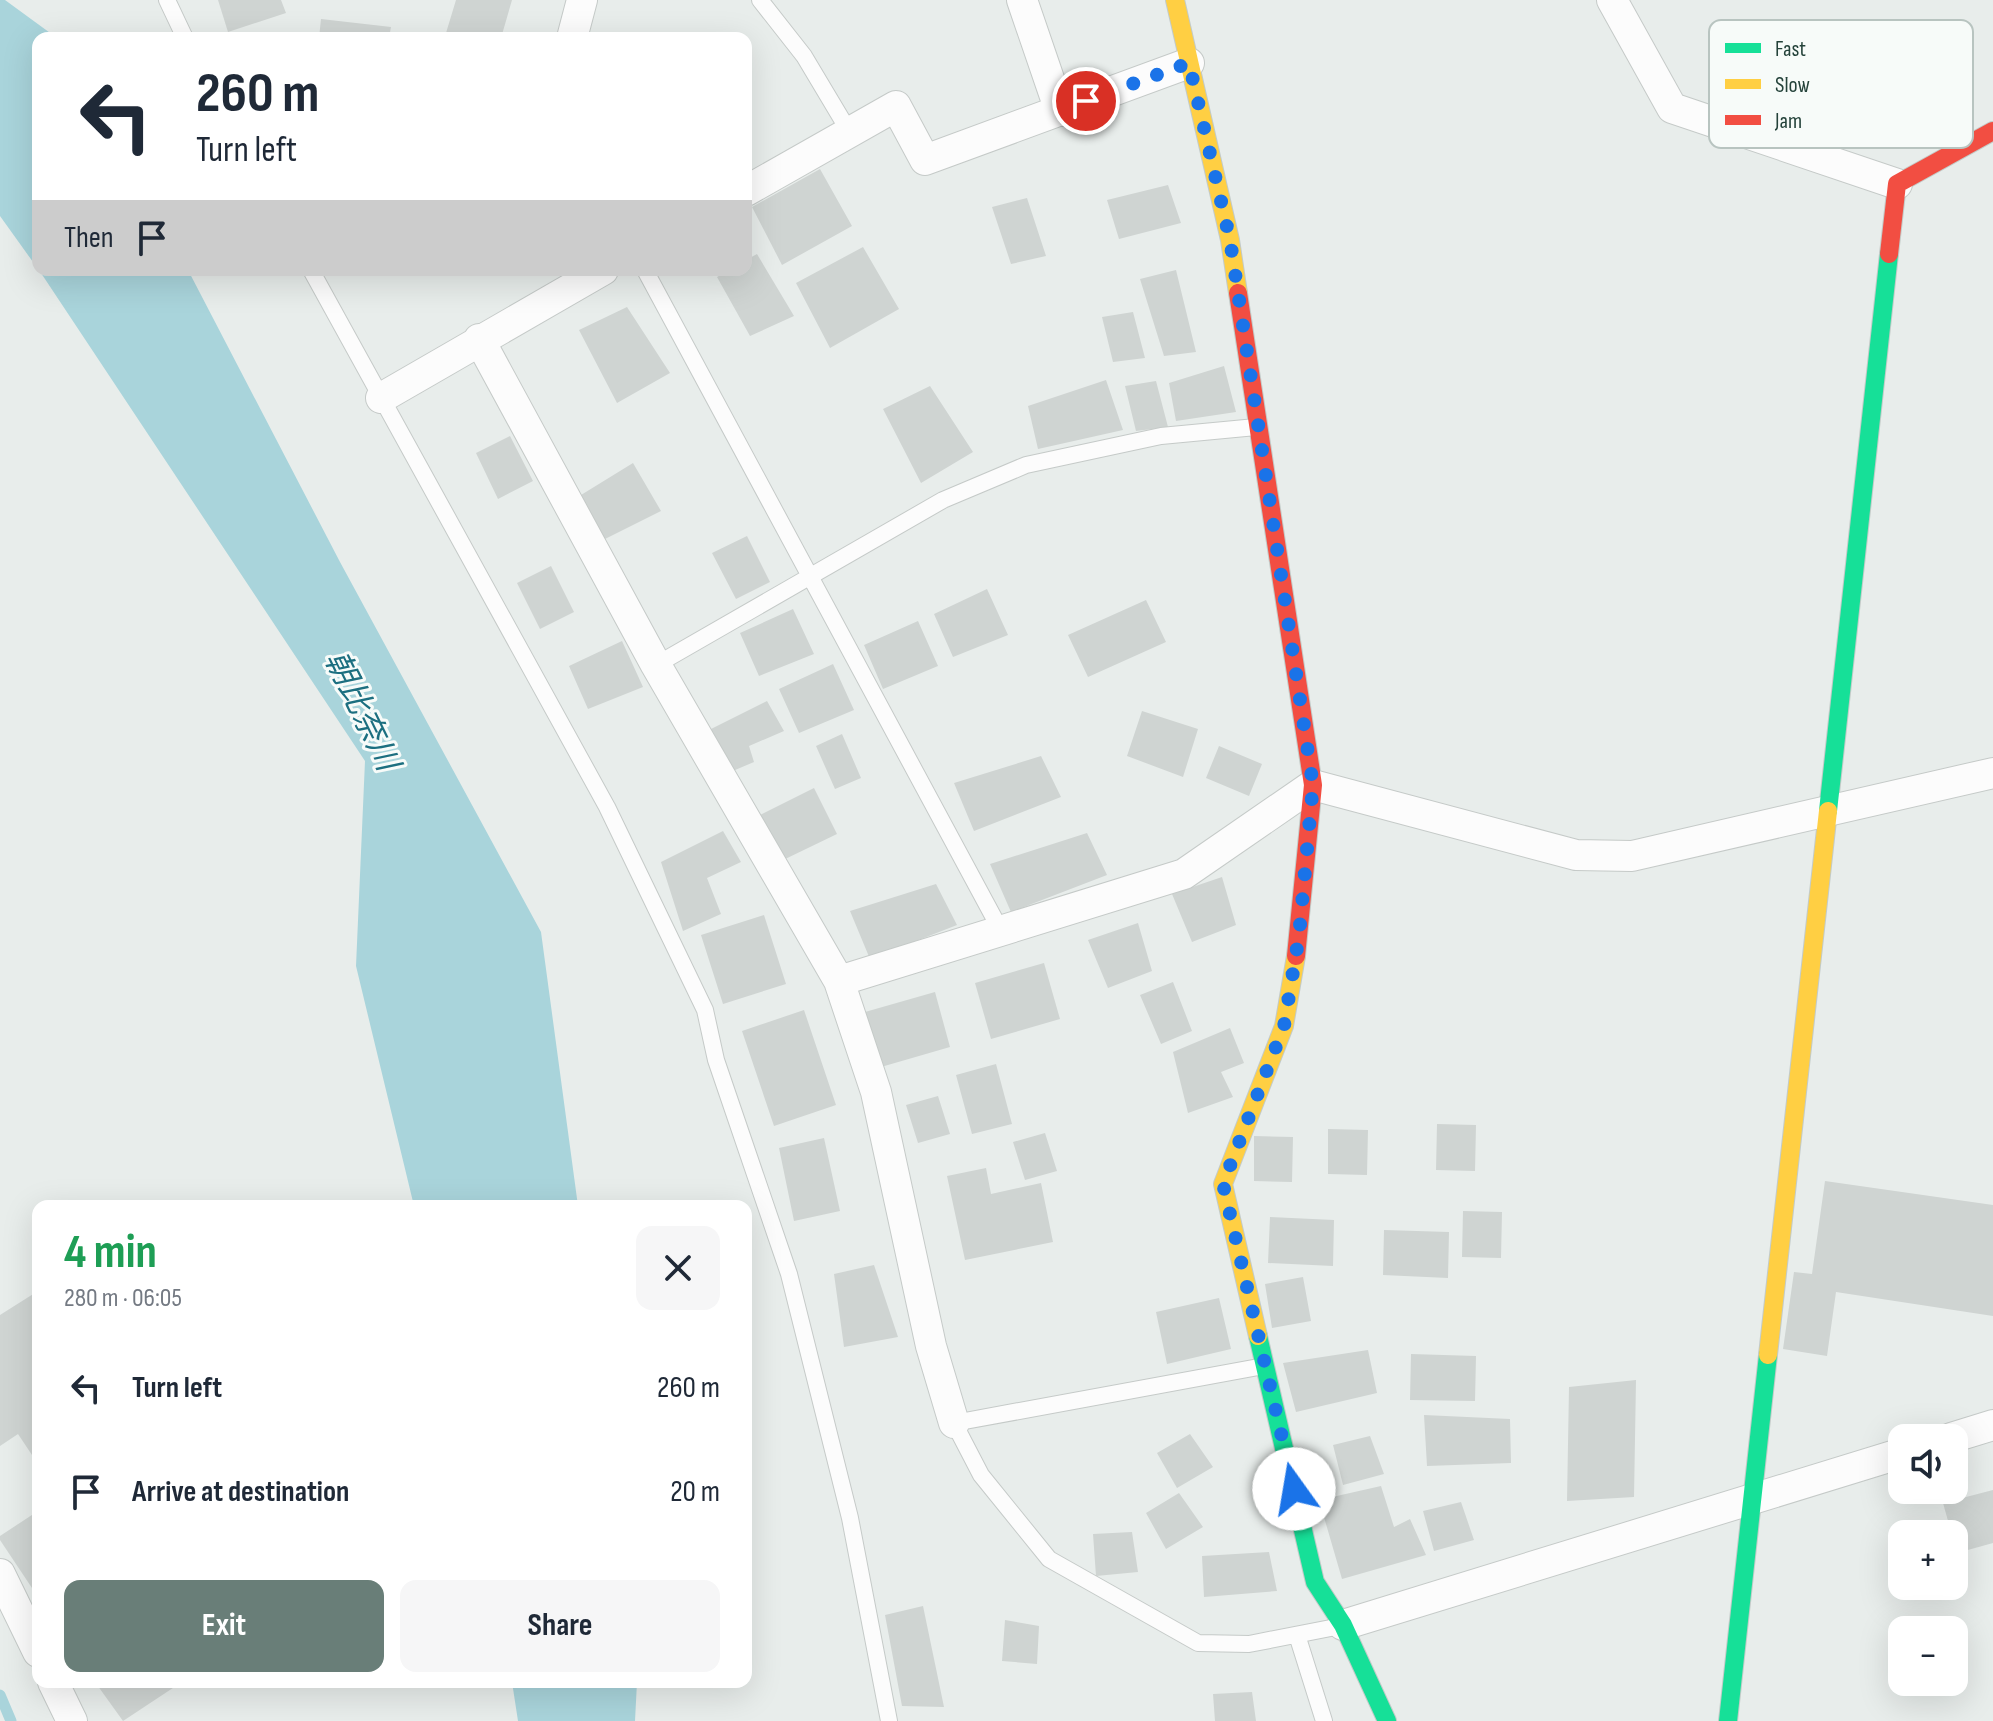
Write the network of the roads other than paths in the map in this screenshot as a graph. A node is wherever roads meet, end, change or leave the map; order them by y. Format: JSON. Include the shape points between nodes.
{"nodes":[{"id":1,"x":167,"y":0,"type":"edge"},
{"id":2,"x":582,"y":0,"type":"edge"},
{"id":3,"x":760,"y":0,"type":"edge"},
{"id":4,"x":1022,"y":0,"type":"edge"},
{"id":5,"x":1175,"y":0,"type":"edge"},
{"id":6,"x":1612,"y":0,"type":"edge"},
{"id":7,"x":182,"y":32,"type":"edge"},
{"id":8,"x":574,"y":32,"type":"edge"},
{"id":9,"x":1189,"y":63,"type":"junction"},
{"id":10,"x":1060,"y":111,"type":"junction"},
{"id":11,"x":1709,"y":120,"type":"edge"},
{"id":12,"x":1993,"y":131,"type":"edge"},
{"id":13,"x":850,"y":133,"type":"junction"},
{"id":14,"x":1973,"y":142,"type":"edge"},
{"id":15,"x":1790,"y":148,"type":"edge"},
{"id":16,"x":1962,"y":148,"type":"edge"},
{"id":17,"x":1897,"y":184,"type":"junction"},
{"id":18,"x":752,"y":188,"type":"edge"},
{"id":19,"x":314,"y":276,"type":"edge"},
{"id":20,"x":592,"y":276,"type":"edge"},
{"id":21,"x":648,"y":276,"type":"edge"},
{"id":22,"x":479,"y":339,"type":"junction"},
{"id":23,"x":381,"y":398,"type":"junction"},
{"id":24,"x":1257,"y":426,"type":"junction"},
{"id":25,"x":810,"y":574,"type":"junction"},
{"id":26,"x":656,"y":665,"type":"junction"},
{"id":27,"x":1993,"y":773,"type":"edge"},
{"id":28,"x":1313,"y":785,"type":"junction"},
{"id":29,"x":1829,"y":812,"type":"junction"},
{"id":30,"x":1000,"y":929,"type":"junction"},
{"id":31,"x":839,"y":981,"type":"junction"},
{"id":32,"x":1265,"y":1366,"type":"junction"},
{"id":33,"x":954,"y":1423,"type":"junction"},
{"id":34,"x":1993,"y":1425,"type":"edge"},
{"id":35,"x":1968,"y":1433,"type":"edge"},
{"id":36,"x":1888,"y":1457,"type":"edge"},
{"id":37,"x":1754,"y":1499,"type":"junction"},
{"id":38,"x":0,"y":1574,"type":"edge"},
{"id":39,"x":1343,"y":1625,"type":"junction"},
{"id":40,"x":1297,"y":1635,"type":"junction"},
{"id":41,"x":32,"y":1640,"type":"edge"},
{"id":42,"x":56,"y":1688,"type":"edge"},
{"id":43,"x":72,"y":1721,"type":"edge"},
{"id":44,"x":889,"y":1721,"type":"edge"},
{"id":45,"x":1324,"y":1721,"type":"edge"},
{"id":46,"x":1387,"y":1721,"type":"edge"},
{"id":47,"x":1728,"y":1721,"type":"edge"}],
"edges":[{"from":1,"to":7,"type":"lane"},
{"from":2,"to":8,"type":"street"},
{"from":3,"to":13,"type":"lane","via":[[804,56]]},
{"from":4,"to":10,"type":"street"},
{"from":5,"to":9,"type":"street"},
{"from":6,"to":11,"type":"street","via":[[1672,108]]},
{"from":9,"to":10,"type":"street"},
{"from":9,"to":24,"type":"street","via":[[1230,240]]},
{"from":10,"to":13,"type":"street","via":[[925,160],[896,106]]},
{"from":12,"to":14,"type":"street"},
{"from":13,"to":18,"type":"street"},
{"from":15,"to":17,"type":"street"},
{"from":16,"to":17,"type":"street"},
{"from":17,"to":29,"type":"street"},
{"from":19,"to":23,"type":"lane"},
{"from":20,"to":22,"type":"street"},
{"from":21,"to":25,"type":"lane"},
{"from":22,"to":23,"type":"street"},
{"from":22,"to":26,"type":"street"},
{"from":23,"to":44,"type":"lane","via":[[607,807],[705,1010],[716,1060],[789,1274],[850,1518]]},
{"from":24,"to":25,"type":"lane","via":[[1161,436],[1026,465],[943,500]]},
{"from":24,"to":28,"type":"street"},
{"from":25,"to":26,"type":"lane"},
{"from":25,"to":30,"type":"lane"},
{"from":26,"to":31,"type":"street"},
{"from":27,"to":29,"type":"street"},
{"from":28,"to":29,"type":"street","via":[[1576,855],[1632,856]]},
{"from":28,"to":30,"type":"street","via":[[1184,874]]},
{"from":28,"to":32,"type":"street","via":[[1299,936],[1284,1026],[1223,1184]]},
{"from":29,"to":37,"type":"street"},
{"from":30,"to":31,"type":"street"},
{"from":31,"to":33,"type":"street","via":[[876,1092],[931,1346]]},
{"from":32,"to":33,"type":"lane"},
{"from":32,"to":39,"type":"street","via":[[1315,1582]]},
{"from":33,"to":40,"type":"lane","via":[[981,1475],[1049,1559],[1198,1643],[1249,1644]]},
{"from":34,"to":35,"type":"street"},
{"from":36,"to":37,"type":"street"},
{"from":37,"to":39,"type":"street"},
{"from":37,"to":47,"type":"street"},
{"from":38,"to":41,"type":"street"},
{"from":39,"to":40,"type":"lane"},
{"from":39,"to":46,"type":"street"},
{"from":40,"to":45,"type":"lane"},
{"from":42,"to":43,"type":"street"}]}
